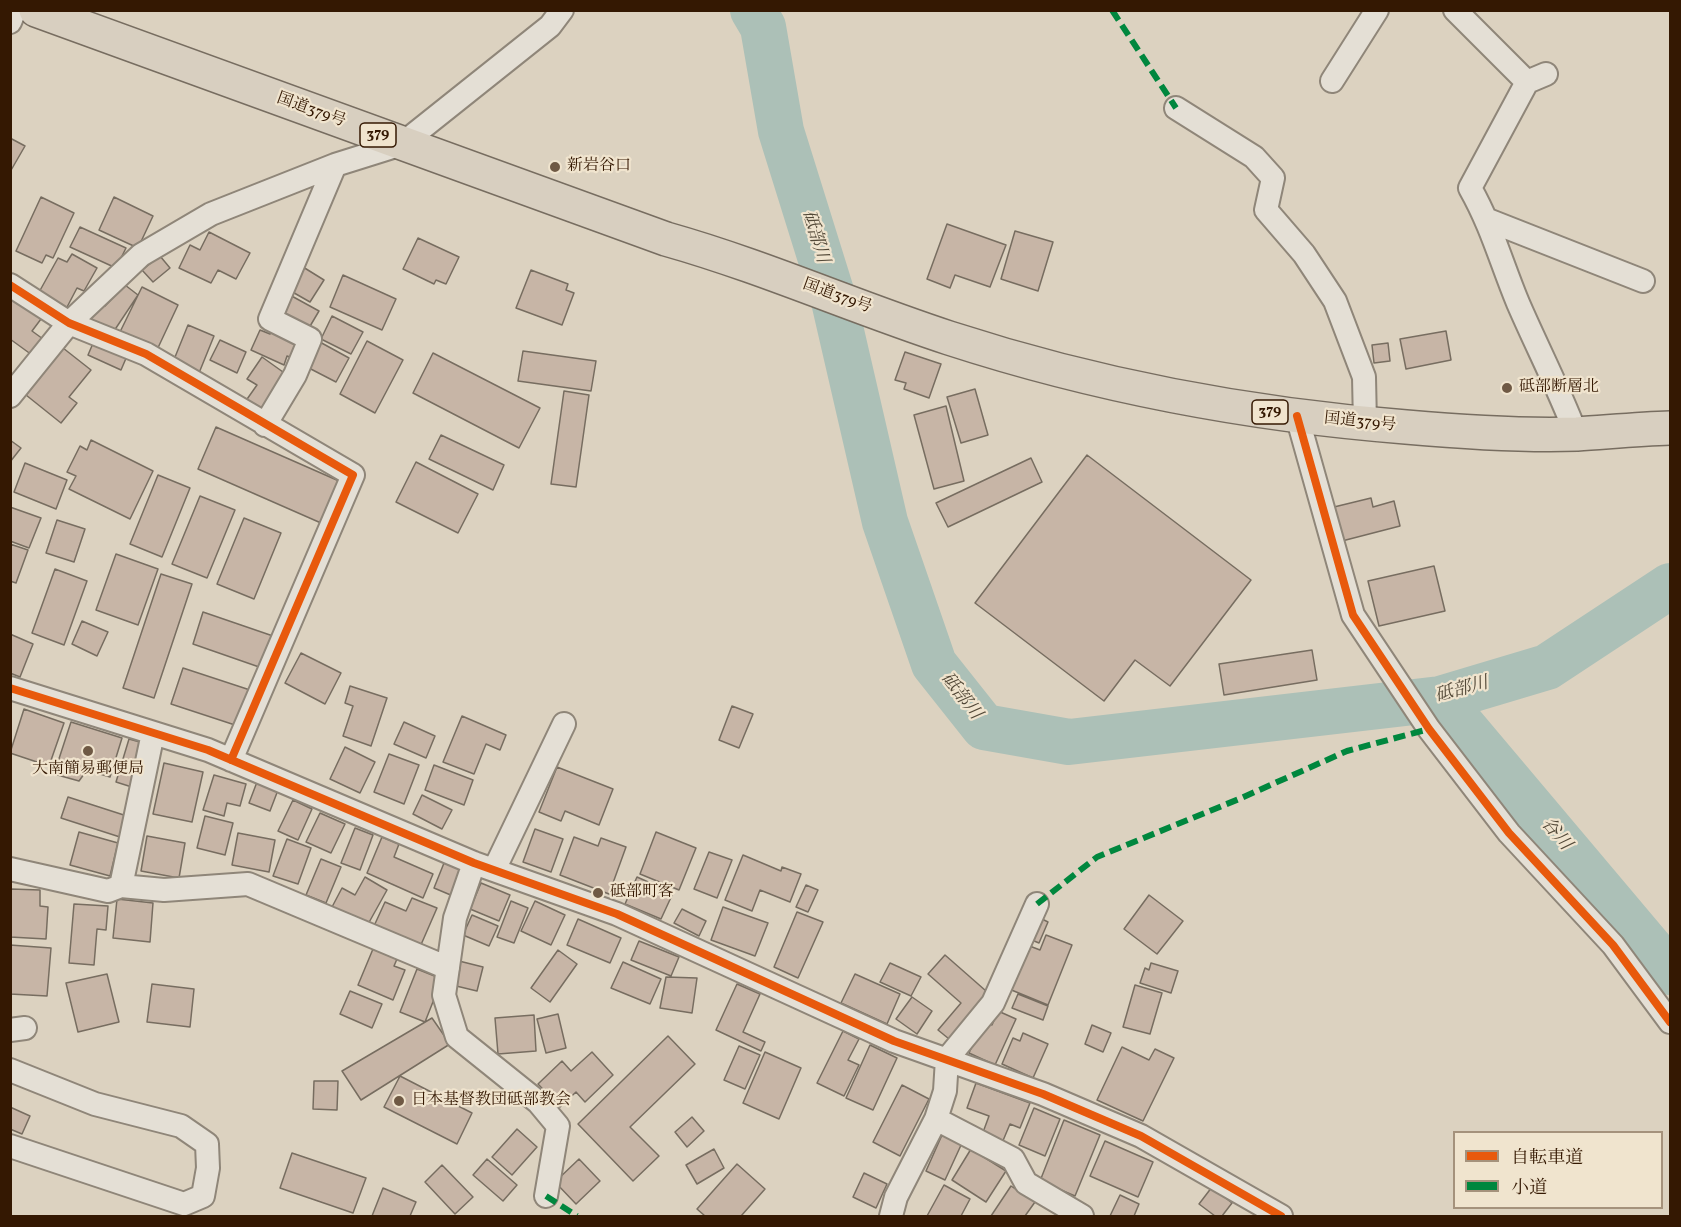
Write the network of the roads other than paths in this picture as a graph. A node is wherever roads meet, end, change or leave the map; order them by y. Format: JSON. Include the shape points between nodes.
{"nodes":[{"id":1,"x":15,"y":10,"type":"edge"},
{"id":2,"x":36,"y":10,"type":"edge"},
{"id":3,"x":562,"y":10,"type":"edge"},
{"id":4,"x":1377,"y":10,"type":"edge"},
{"id":5,"x":1455,"y":10,"type":"edge"},
{"id":6,"x":10,"y":22,"type":"edge"},
{"id":7,"x":1332,"y":81,"type":"dead end"},
{"id":8,"x":1176,"y":108,"type":"dead end"},
{"id":9,"x":402,"y":144,"type":"junction"},
{"id":10,"x":335,"y":165,"type":"junction"},
{"id":11,"x":1488,"y":220,"type":"junction"},
{"id":12,"x":1643,"y":281,"type":"dead end"},
{"id":13,"x":10,"y":285,"type":"edge"},
{"id":14,"x":69,"y":323,"type":"junction"},
{"id":15,"x":10,"y":396,"type":"edge"},
{"id":16,"x":1297,"y":416,"type":"junction"},
{"id":17,"x":1365,"y":424,"type":"junction"},
{"id":18,"x":265,"y":425,"type":"junction"},
{"id":19,"x":1671,"y":428,"type":"edge"},
{"id":20,"x":1576,"y":434,"type":"junction"},
{"id":21,"x":10,"y":688,"type":"edge"},
{"id":22,"x":564,"y":724,"type":"dead end"},
{"id":23,"x":153,"y":733,"type":"junction"},
{"id":24,"x":231,"y":760,"type":"junction"},
{"id":25,"x":484,"y":867,"type":"junction"},
{"id":26,"x":10,"y":868,"type":"edge"},
{"id":27,"x":121,"y":886,"type":"junction"},
{"id":28,"x":1037,"y":904,"type":"dead end"},
{"id":29,"x":448,"y":968,"type":"junction"},
{"id":30,"x":1671,"y":1022,"type":"edge"},
{"id":31,"x":947,"y":1059,"type":"junction"},
{"id":32,"x":10,"y":1070,"type":"edge"},
{"id":33,"x":936,"y":1119,"type":"junction"},
{"id":34,"x":10,"y":1146,"type":"edge"},
{"id":35,"x":546,"y":1196,"type":"dead end"},
{"id":36,"x":891,"y":1216,"type":"edge"},
{"id":37,"x":1082,"y":1216,"type":"edge"},
{"id":38,"x":1281,"y":1216,"type":"edge"}],
"edges":[{"from":1,"to":6,"type":"street"},
{"from":2,"to":9,"type":"highway","name":"国道379号","number":"379"},
{"from":3,"to":9,"type":"street","via":[[550,26]]},
{"from":4,"to":7,"type":"street"},
{"from":5,"to":11,"type":"street","via":[[1537,78],[1470,188]]},
{"from":8,"to":17,"type":"street","via":[[1254,157],[1273,178],[1266,210],[1304,254],[1335,300],[1364,377]]},
{"from":9,"to":10,"type":"street"},
{"from":9,"to":16,"type":"highway","name":"国道379号","number":"379","via":[[949,338],[1152,392]]},
{"from":10,"to":14,"type":"street","via":[[211,214],[141,255]]},
{"from":10,"to":18,"type":"street","via":[[270,319],[310,339],[295,375]]},
{"from":11,"to":12,"type":"street"},
{"from":11,"to":20,"type":"street","via":[[1518,302]]},
{"from":13,"to":14,"type":"street"},
{"from":14,"to":15,"type":"street"},
{"from":14,"to":18,"type":"street","via":[[146,354]]},
{"from":16,"to":17,"type":"highway","name":"国道379号","number":"379"},
{"from":16,"to":30,"type":"street","via":[[1353,615],[1426,724],[1509,833],[1613,945]]},
{"from":17,"to":20,"type":"highway","name":"国道379号","number":"379","via":[[1466,432]]},
{"from":18,"to":24,"type":"street","via":[[353,476]]},
{"from":19,"to":20,"type":"highway","name":"国道379号","number":"379"},
{"from":21,"to":23,"type":"street"},
{"from":22,"to":25,"type":"street"},
{"from":23,"to":24,"type":"street"},
{"from":23,"to":27,"type":"street"},
{"from":24,"to":25,"type":"street"},
{"from":25,"to":29,"type":"street","via":[[455,918]]},
{"from":25,"to":31,"type":"street","via":[[617,914],[894,1041]]},
{"from":26,"to":27,"type":"street","via":[[108,891]]},
{"from":27,"to":29,"type":"street","via":[[164,890],[248,884]]},
{"from":28,"to":31,"type":"street","via":[[993,1004]]},
{"from":29,"to":35,"type":"street","via":[[444,995],[457,1037],[538,1102],[558,1126]]},
{"from":31,"to":33,"type":"street","via":[[945,1091]]},
{"from":31,"to":38,"type":"street","via":[[1141,1136]]},
{"from":32,"to":34,"type":"street","via":[[94,1104],[181,1126],[207,1144],[203,1196],[184,1204]]},
{"from":33,"to":36,"type":"street","via":[[896,1197]]},
{"from":33,"to":37,"type":"street","via":[[1013,1159],[1026,1183]]}]}
